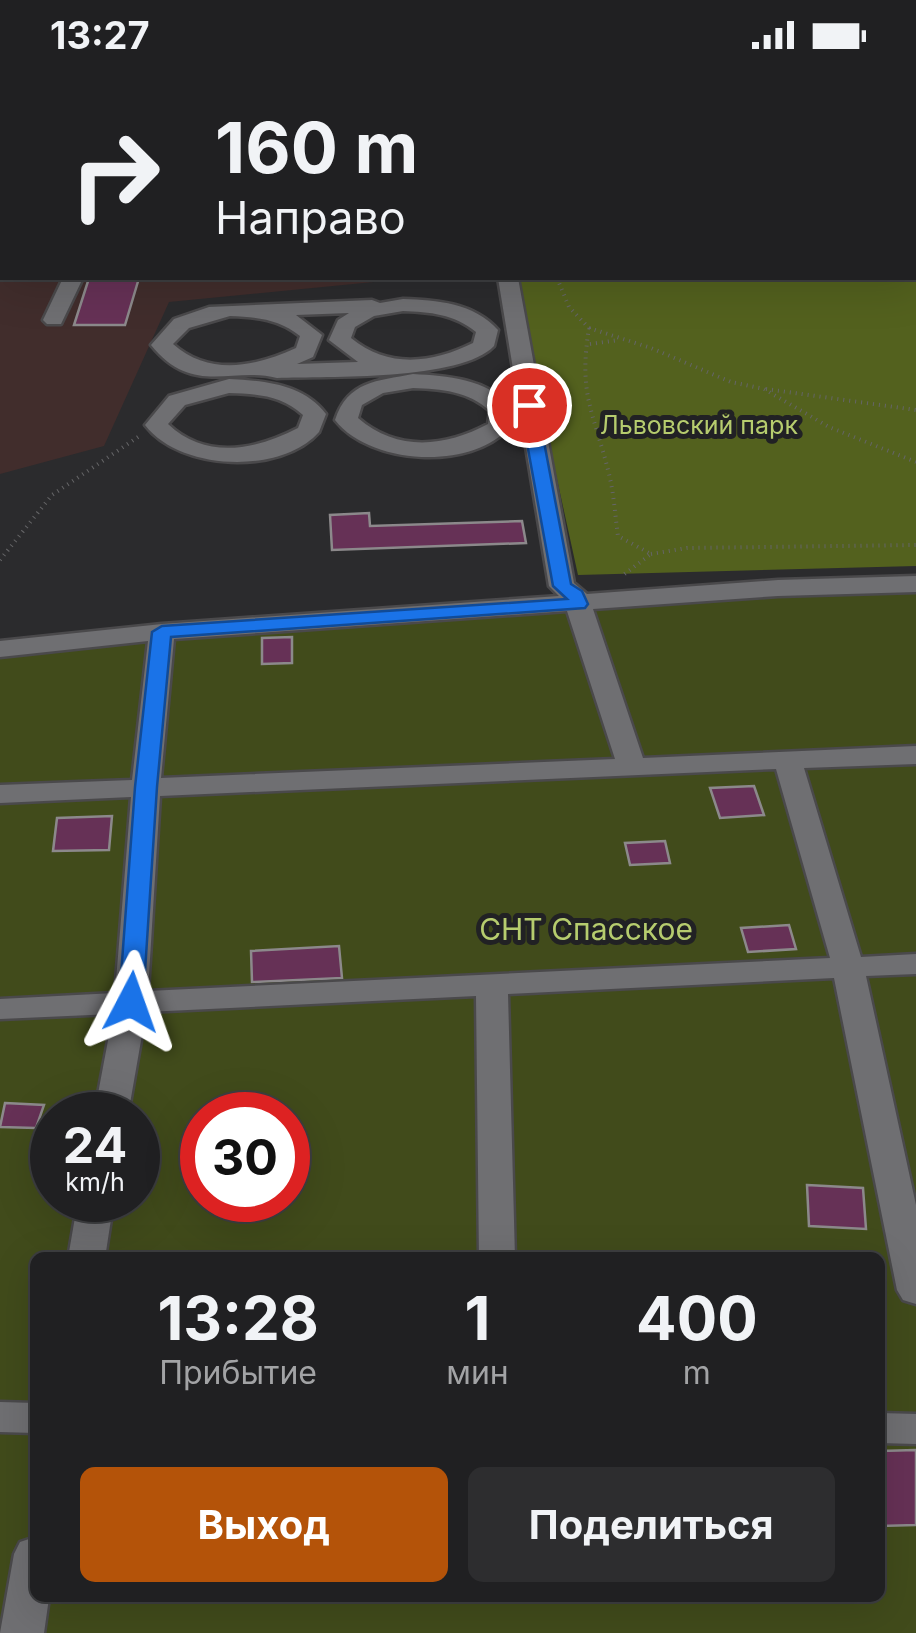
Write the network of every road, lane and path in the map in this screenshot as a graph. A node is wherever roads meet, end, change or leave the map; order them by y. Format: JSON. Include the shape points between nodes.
{"nodes":[{"id":1,"x":72,"y":280,"type":"edge"},
{"id":2,"x":508,"y":280,"type":"edge"},
{"id":3,"x":558,"y":280,"type":"edge"},
{"id":4,"x":403,"y":305,"type":"junction"},
{"id":5,"x":230,"y":310,"type":"junction"},
{"id":6,"x":54,"y":320,"type":"dead end"},
{"id":7,"x":589,"y":328,"type":"junction"},
{"id":8,"x":622,"y":340,"type":"junction"},
{"id":9,"x":589,"y":344,"type":"junction"},
{"id":10,"x":244,"y":372,"type":"junction"},
{"id":11,"x":426,"y":374,"type":"junction"},
{"id":12,"x":764,"y":389,"type":"junction"},
{"id":13,"x":164,"y":407,"type":"junction"},
{"id":14,"x":916,"y":410,"type":"edge"},
{"id":15,"x":346,"y":420,"type":"junction"},
{"id":16,"x":308,"y":432,"type":"junction"},
{"id":17,"x":916,"y":462,"type":"edge"},
{"id":18,"x":916,"y":545,"type":"edge"},
{"id":19,"x":651,"y":554,"type":"junction"},
{"id":20,"x":0,"y":560,"type":"edge"},
{"id":21,"x":612,"y":584,"type":"dead end"},
{"id":22,"x":916,"y":584,"type":"edge"},
{"id":23,"x":578,"y":604,"type":"junction"},
{"id":24,"x":162,"y":632,"type":"junction"},
{"id":25,"x":0,"y":649,"type":"edge"},
{"id":26,"x":916,"y":756,"type":"edge"},
{"id":27,"x":788,"y":762,"type":"junction"},
{"id":28,"x":632,"y":768,"type":"junction"},
{"id":29,"x":146,"y":787,"type":"junction"},
{"id":30,"x":0,"y":794,"type":"edge"},
{"id":31,"x":916,"y":964,"type":"edge"},
{"id":32,"x":848,"y":967,"type":"junction"},
{"id":33,"x":492,"y":985,"type":"junction"},
{"id":34,"x":131,"y":1002,"type":"junction"},
{"id":35,"x":0,"y":1009,"type":"edge"},
{"id":36,"x":115,"y":1092,"type":"edge"},
{"id":37,"x":92,"y":1222,"type":"edge"},
{"id":38,"x":87,"y":1252,"type":"edge"},
{"id":39,"x":497,"y":1252,"type":"edge"},
{"id":40,"x":916,"y":1290,"type":"edge"},
{"id":41,"x":0,"y":1417,"type":"edge"},
{"id":42,"x":30,"y":1418,"type":"edge"},
{"id":43,"x":885,"y":1428,"type":"edge"},
{"id":44,"x":916,"y":1429,"type":"edge"},
{"id":45,"x":30,"y":1584,"type":"edge"},
{"id":46,"x":22,"y":1633,"type":"edge"}],
"edges":[{"from":1,"to":6,"type":"street"},
{"from":2,"to":23,"type":"street","via":[[562,586]]},
{"from":3,"to":7,"type":"path"},
{"from":4,"to":5,"type":"street"},
{"from":4,"to":11,"type":"street","via":[[440,306],[471,316],[487,330],[483,346]]},
{"from":4,"to":11,"type":"street","via":[[345,324],[340,340],[354,355]]},
{"from":5,"to":10,"type":"street","via":[[268,312],[297,321],[311,335],[305,352]]},
{"from":5,"to":10,"type":"street","via":[[170,329],[162,346],[189,366]]},
{"from":7,"to":8,"type":"path"},
{"from":7,"to":9,"type":"path"},
{"from":8,"to":9,"type":"path"},
{"from":8,"to":12,"type":"path"},
{"from":9,"to":19,"type":"path","via":[[583,364],[587,408],[612,485],[618,536]]},
{"from":10,"to":11,"type":"street"},
{"from":11,"to":15,"type":"street","via":[[376,388],[352,402]]},
{"from":11,"to":15,"type":"street","via":[[485,393],[502,409],[499,427],[475,442],[409,449],[362,437]]},
{"from":12,"to":14,"type":"path"},
{"from":12,"to":17,"type":"path","via":[[829,427]]},
{"from":13,"to":16,"type":"street","via":[[191,393],[268,387],[300,398],[315,414]]},
{"from":13,"to":16,"type":"street","via":[[156,425],[169,442],[201,454],[243,456],[282,448]]},
{"from":13,"to":20,"type":"path","via":[[132,446],[70,480],[24,522]]},
{"from":15,"to":16,"type":"street"},
{"from":18,"to":19,"type":"path"},
{"from":19,"to":21,"type":"path"},
{"from":22,"to":23,"type":"street"},
{"from":23,"to":24,"type":"street"},
{"from":23,"to":28,"type":"street"},
{"from":24,"to":25,"type":"street"},
{"from":24,"to":29,"type":"street"},
{"from":26,"to":27,"type":"street"},
{"from":27,"to":28,"type":"street"},
{"from":27,"to":32,"type":"street"},
{"from":28,"to":29,"type":"street"},
{"from":29,"to":30,"type":"street"},
{"from":29,"to":34,"type":"street"},
{"from":31,"to":32,"type":"street"},
{"from":32,"to":33,"type":"street"},
{"from":32,"to":40,"type":"street"},
{"from":33,"to":34,"type":"street"},
{"from":33,"to":39,"type":"street"},
{"from":34,"to":35,"type":"street"},
{"from":34,"to":36,"type":"street"},
{"from":37,"to":38,"type":"street"},
{"from":41,"to":42,"type":"street"},
{"from":43,"to":44,"type":"street"},
{"from":45,"to":46,"type":"street"}]}
